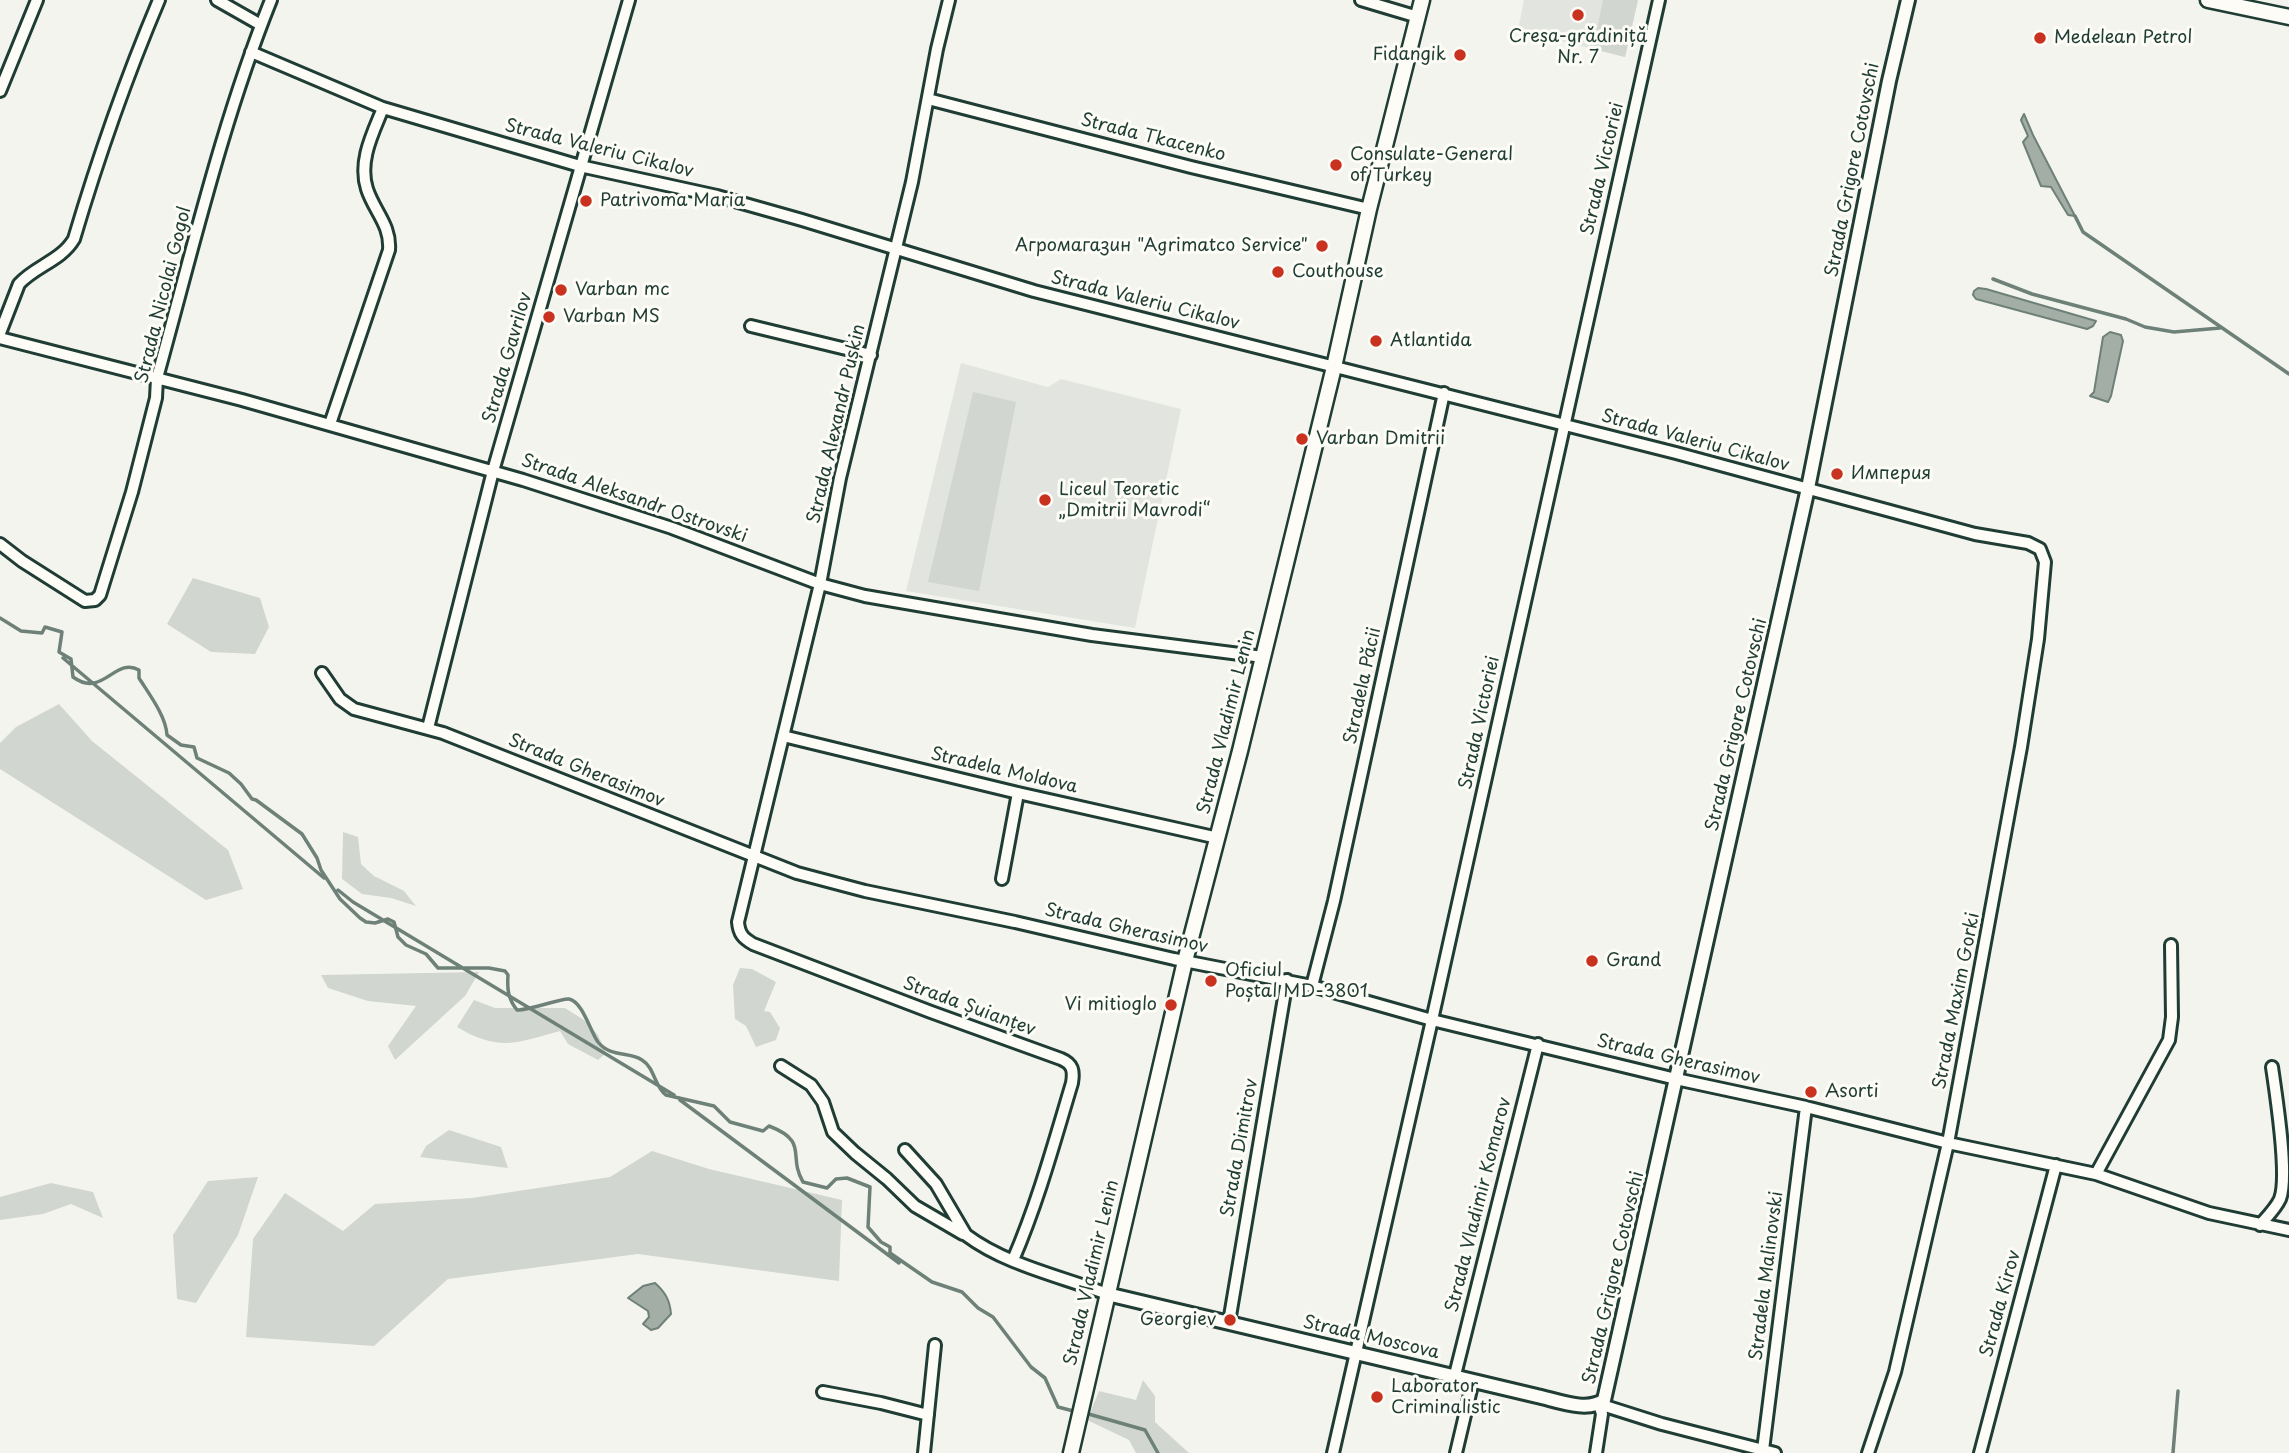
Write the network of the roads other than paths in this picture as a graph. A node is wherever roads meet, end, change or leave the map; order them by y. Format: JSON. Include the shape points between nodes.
{"nodes":[{"id":1,"x":37,"y":0,"type":"edge"},
{"id":2,"x":159,"y":0,"type":"edge"},
{"id":3,"x":217,"y":0,"type":"edge"},
{"id":4,"x":271,"y":0,"type":"edge"},
{"id":5,"x":629,"y":0,"type":"edge"},
{"id":6,"x":949,"y":0,"type":"edge"},
{"id":7,"x":1361,"y":0,"type":"edge"},
{"id":8,"x":1422,"y":0,"type":"edge"},
{"id":9,"x":1659,"y":0,"type":"edge"},
{"id":10,"x":1908,"y":0,"type":"edge"},
{"id":11,"x":2208,"y":0,"type":"edge"},
{"id":12,"x":1419,"y":17,"type":"junction"},
{"id":13,"x":2289,"y":17,"type":"edge"},
{"id":14,"x":261,"y":24,"type":"junction"},
{"id":15,"x":251,"y":52,"type":"junction"},
{"id":16,"x":0,"y":90,"type":"edge"},
{"id":17,"x":928,"y":99,"type":"junction"},
{"id":18,"x":383,"y":108,"type":"junction"},
{"id":19,"x":580,"y":166,"type":"junction"},
{"id":20,"x":1369,"y":209,"type":"junction"},
{"id":21,"x":897,"y":249,"type":"junction"},
{"id":22,"x":751,"y":326,"type":"dead end"},
{"id":23,"x":0,"y":336,"type":"edge"},
{"id":24,"x":871,"y":355,"type":"junction"},
{"id":25,"x":1334,"y":367,"type":"junction"},
{"id":26,"x":158,"y":378,"type":"junction"},
{"id":27,"x":1444,"y":393,"type":"junction"},
{"id":28,"x":330,"y":424,"type":"junction"},
{"id":29,"x":1564,"y":425,"type":"junction"},
{"id":30,"x":493,"y":471,"type":"junction"},
{"id":31,"x":1808,"y":488,"type":"junction"},
{"id":32,"x":0,"y":544,"type":"edge"},
{"id":33,"x":2040,"y":550,"type":"joint"},
{"id":34,"x":820,"y":584,"type":"junction"},
{"id":35,"x":1263,"y":657,"type":"junction"},
{"id":36,"x":322,"y":673,"type":"dead end"},
{"id":37,"x":428,"y":728,"type":"junction"},
{"id":38,"x":783,"y":736,"type":"junction"},
{"id":39,"x":1018,"y":793,"type":"junction"},
{"id":40,"x":1218,"y":838,"type":"junction"},
{"id":41,"x":754,"y":856,"type":"junction"},
{"id":42,"x":1002,"y":880,"type":"dead end"},
{"id":43,"x":2171,"y":945,"type":"dead end"},
{"id":44,"x":1185,"y":961,"type":"junction"},
{"id":45,"x":1287,"y":980,"type":"junction"},
{"id":46,"x":1312,"y":986,"type":"junction"},
{"id":47,"x":1432,"y":1020,"type":"junction"},
{"id":48,"x":1538,"y":1044,"type":"junction"},
{"id":49,"x":781,"y":1066,"type":"dead end"},
{"id":50,"x":2272,"y":1067,"type":"dead end"},
{"id":51,"x":1676,"y":1079,"type":"junction"},
{"id":52,"x":1806,"y":1107,"type":"junction"},
{"id":53,"x":1948,"y":1143,"type":"junction"},
{"id":54,"x":905,"y":1150,"type":"dead end"},
{"id":55,"x":2056,"y":1165,"type":"junction"},
{"id":56,"x":2096,"y":1174,"type":"junction"},
{"id":57,"x":2260,"y":1224,"type":"junction"},
{"id":58,"x":2289,"y":1230,"type":"edge"},
{"id":59,"x":966,"y":1235,"type":"junction"},
{"id":60,"x":1013,"y":1260,"type":"junction"},
{"id":61,"x":1107,"y":1294,"type":"junction"},
{"id":62,"x":1229,"y":1322,"type":"junction"},
{"id":63,"x":935,"y":1345,"type":"dead end"},
{"id":64,"x":1354,"y":1353,"type":"junction"},
{"id":65,"x":1455,"y":1375,"type":"junction"},
{"id":66,"x":1473,"y":1381,"type":"junction"},
{"id":67,"x":823,"y":1392,"type":"dead end"},
{"id":68,"x":1599,"y":1404,"type":"junction"},
{"id":69,"x":928,"y":1415,"type":"junction"},
{"id":70,"x":1730,"y":1448,"type":"edge"},
{"id":71,"x":1763,"y":1450,"type":"junction"},
{"id":72,"x":924,"y":1453,"type":"edge"},
{"id":73,"x":1071,"y":1453,"type":"edge"},
{"id":74,"x":1333,"y":1453,"type":"edge"},
{"id":75,"x":1456,"y":1453,"type":"edge"},
{"id":76,"x":1596,"y":1453,"type":"edge"},
{"id":77,"x":1775,"y":1453,"type":"edge"},
{"id":78,"x":1868,"y":1453,"type":"edge"},
{"id":79,"x":1980,"y":1453,"type":"edge"}],
"edges":[{"from":1,"to":16,"type":"street"},
{"from":2,"to":23,"type":"street","via":[[130,67],[74,239],[60,256],[19,284]]},
{"from":3,"to":14,"type":"street"},
{"from":4,"to":14,"type":"street","name":"Strada Nicolai Gogol"},
{"from":5,"to":19,"type":"street","name":"Strada Gavrilov"},
{"from":6,"to":17,"type":"street","name":"Strada Alexandr Pușkin"},
{"from":7,"to":12,"type":"street"},
{"from":8,"to":12,"type":"main road","name":"Strada Vladimir Lenin"},
{"from":9,"to":29,"type":"street","name":"Strada Victoriei"},
{"from":10,"to":31,"type":"street","name":"Strada Grigore Cotovschi"},
{"from":11,"to":13,"type":"main road"},
{"from":12,"to":20,"type":"main road","name":"Strada Vladimir Lenin"},
{"from":14,"to":15,"type":"street","name":"Strada Nicolai Gogol"},
{"from":15,"to":18,"type":"street","name":"Strada Valeriu Cikalov"},
{"from":15,"to":26,"type":"street","name":"Strada Nicolai Gogol"},
{"from":17,"to":20,"type":"street","name":"Strada Tkacenko"},
{"from":17,"to":21,"type":"street","name":"Strada Alexandr Pușkin"},
{"from":18,"to":19,"type":"street","name":"Strada Valeriu Cikalov"},
{"from":18,"to":28,"type":"street","via":[[364,171],[367,189],[390,237],[389,250]]},
{"from":19,"to":21,"type":"street","name":"Strada Valeriu Cikalov","via":[[717,196]]},
{"from":19,"to":30,"type":"street","name":"Strada Gavrilov"},
{"from":20,"to":25,"type":"main road","name":"Strada Vladimir Lenin"},
{"from":21,"to":24,"type":"street","name":"Strada Alexandr Pușkin"},
{"from":21,"to":25,"type":"street","name":"Strada Valeriu Cikalov","via":[[1034,291]]},
{"from":22,"to":24,"type":"street"},
{"from":23,"to":26,"type":"street","name":"Strada Aleksandr Ostrovski"},
{"from":24,"to":34,"type":"street","name":"Strada Alexandr Pușkin","via":[[840,478]]},
{"from":25,"to":27,"type":"street","name":"Strada Valeriu Cikalov"},
{"from":25,"to":35,"type":"main road","name":"Strada Vladimir Lenin"},
{"from":26,"to":28,"type":"street","name":"Strada Aleksandr Ostrovski"},
{"from":26,"to":32,"type":"street","name":"Strada Nicolai Gogol","via":[[131,492],[95,600],[85,601]]},
{"from":27,"to":29,"type":"street","name":"Strada Valeriu Cikalov"},
{"from":27,"to":46,"type":"street","name":"Stradela Păcii"},
{"from":28,"to":30,"type":"street","name":"Strada Aleksandr Ostrovski"},
{"from":29,"to":31,"type":"street","name":"Strada Valeriu Cikalov"},
{"from":29,"to":47,"type":"street","name":"Strada Victoriei"},
{"from":30,"to":34,"type":"street","name":"Strada Aleksandr Ostrovski","via":[[672,528]]},
{"from":30,"to":37,"type":"street","name":"Strada Gavrilov"},
{"from":31,"to":33,"type":"street","name":"Strada Valeriu Cikalov","via":[[1975,534],[2028,543]]},
{"from":31,"to":51,"type":"street","name":"Strada Grigore Cotovschi"},
{"from":33,"to":53,"type":"street","name":"Strada Maxim Gorki","via":[[2045,562],[2033,677]]},
{"from":34,"to":35,"type":"street","name":"Strada Aleksandr Ostrovski","via":[[967,615]]},
{"from":34,"to":38,"type":"street","name":"Strada Alexandr Pușkin"},
{"from":35,"to":40,"type":"main road","name":"Strada Vladimir Lenin"},
{"from":36,"to":37,"type":"street","name":"Strada Gherasimov","via":[[340,699],[354,709]]},
{"from":37,"to":41,"type":"street","name":"Strada Gherasimov"},
{"from":38,"to":39,"type":"street","name":"Stradela Moldova"},
{"from":38,"to":41,"type":"street","name":"Strada Alexandr Pușkin"},
{"from":39,"to":40,"type":"street","name":"Stradela Moldova"},
{"from":39,"to":42,"type":"street"},
{"from":40,"to":44,"type":"main road","name":"Strada Vladimir Lenin"},
{"from":41,"to":44,"type":"street","name":"Strada Gherasimov","via":[[865,891]]},
{"from":41,"to":60,"type":"street","name":"Strada Șuianțev","via":[[738,922],[743,938],[1071,1065],[1072,1083],[1045,1175]]},
{"from":43,"to":56,"type":"street","via":[[2169,1040]]},
{"from":44,"to":45,"type":"street","name":"Strada Gherasimov"},
{"from":44,"to":61,"type":"main road","name":"Strada Vladimir Lenin"},
{"from":45,"to":46,"type":"street","name":"Strada Gherasimov"},
{"from":45,"to":62,"type":"street","name":"Strada Dimitrov"},
{"from":46,"to":47,"type":"street","name":"Strada Gherasimov"},
{"from":47,"to":48,"type":"street","name":"Strada Gherasimov"},
{"from":47,"to":64,"type":"street","name":"Strada Victoriei"},
{"from":48,"to":51,"type":"street","name":"Strada Gherasimov"},
{"from":48,"to":65,"type":"street","name":"Strada Vladimir Komarov"},
{"from":49,"to":59,"type":"street","name":"Strada Moscova","via":[[811,1085],[823,1102],[833,1132],[855,1153],[915,1206]]},
{"from":50,"to":57,"type":"street","via":[[2283,1185],[2279,1202]]},
{"from":51,"to":52,"type":"street","name":"Strada Gherasimov"},
{"from":51,"to":68,"type":"street","name":"Strada Grigore Cotovschi","via":[[1607,1394]]},
{"from":52,"to":53,"type":"street","name":"Strada Gherasimov"},
{"from":52,"to":71,"type":"street","name":"Stradela Malinovski"},
{"from":53,"to":55,"type":"street","name":"Strada Gherasimov"},
{"from":53,"to":78,"type":"street","name":"Strada Maxim Gorki","via":[[1895,1372]]},
{"from":54,"to":59,"type":"street","name":"Strada Moscova","via":[[936,1184]]},
{"from":55,"to":56,"type":"street","name":"Strada Gherasimov"},
{"from":55,"to":79,"type":"street","name":"Strada Kirov"},
{"from":56,"to":57,"type":"street","name":"Strada Gherasimov","via":[[2209,1213]]},
{"from":57,"to":58,"type":"street","name":"Strada Gherasimov"},
{"from":59,"to":60,"type":"street","name":"Strada Moscova"},
{"from":60,"to":61,"type":"street","name":"Strada Moscova"},
{"from":61,"to":62,"type":"street","name":"Strada Moscova"},
{"from":61,"to":73,"type":"main road","name":"Strada Vladimir Lenin"},
{"from":62,"to":64,"type":"street","name":"Strada Moscova"},
{"from":63,"to":69,"type":"street"},
{"from":64,"to":65,"type":"street","name":"Strada Moscova"},
{"from":64,"to":74,"type":"street","name":"Strada Victoriei"},
{"from":65,"to":66,"type":"street","name":"Strada Moscova"},
{"from":66,"to":68,"type":"street","name":"Strada Moscova","via":[[1581,1405]]},
{"from":66,"to":75,"type":"street"},
{"from":67,"to":69,"type":"street"},
{"from":68,"to":70,"type":"street","name":"Strada Moscova"},
{"from":68,"to":76,"type":"street","name":"Strada Grigore Cotovschi","via":[[1602,1414]]},
{"from":69,"to":72,"type":"street"},
{"from":70,"to":71,"type":"street","name":"Strada Moscova"},
{"from":71,"to":77,"type":"street","name":"Strada Moscova"}]}
